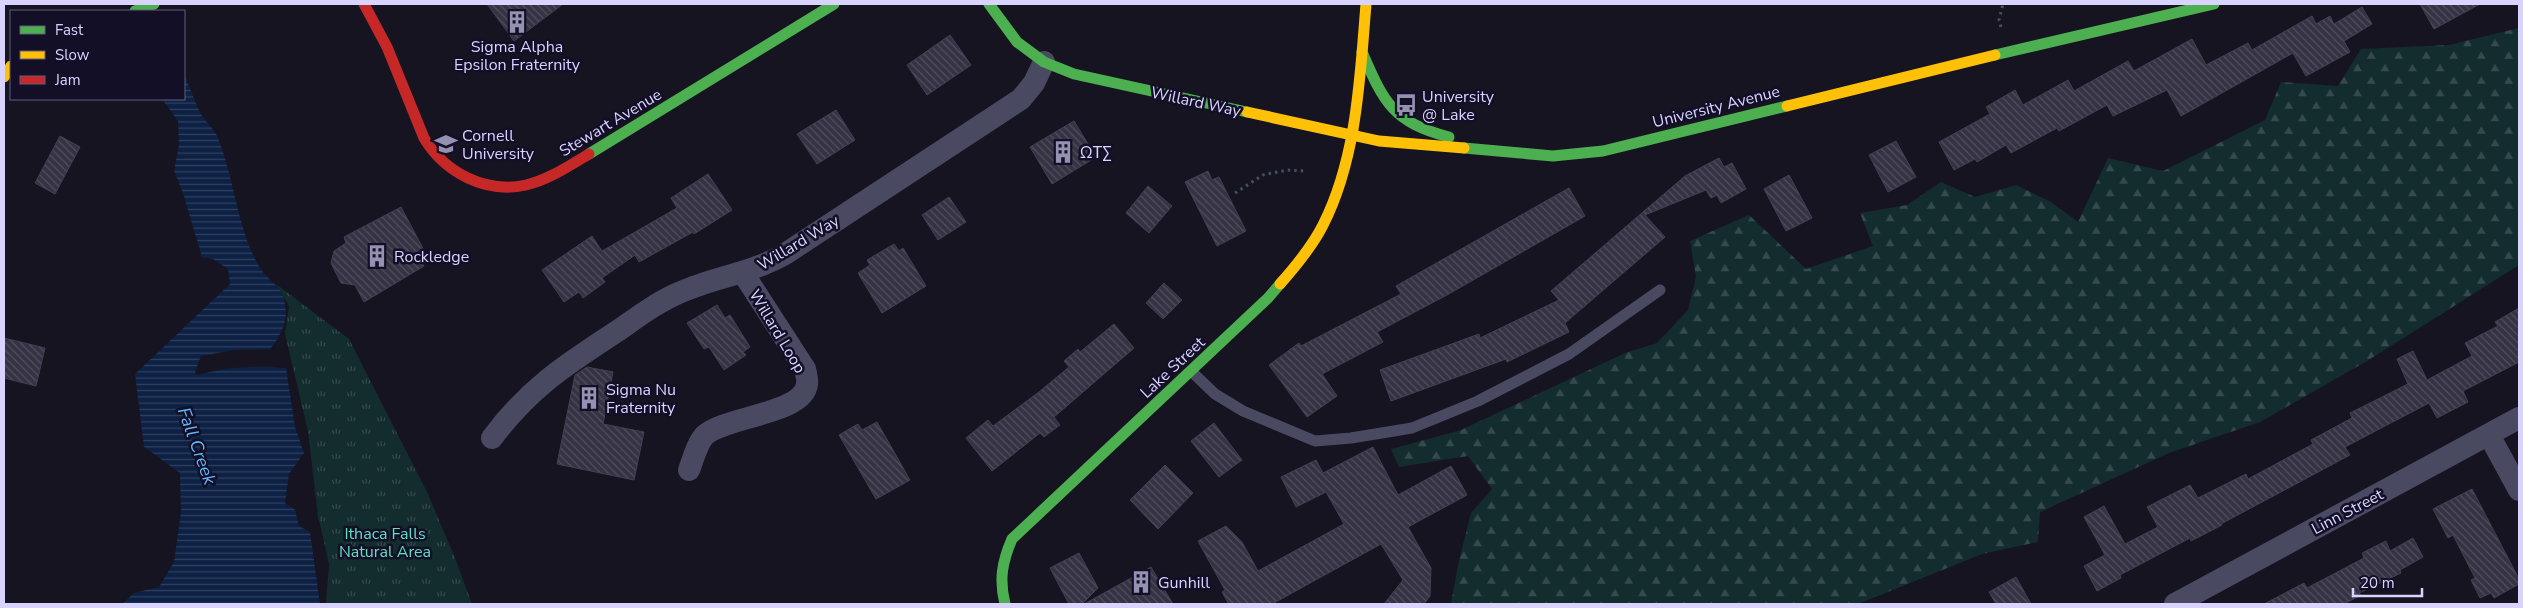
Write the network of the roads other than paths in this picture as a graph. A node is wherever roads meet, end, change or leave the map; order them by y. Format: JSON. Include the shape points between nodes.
{"nodes":[{"id":1,"x":154,"y":4,"type":"edge"},
{"id":2,"x":364,"y":4,"type":"edge"},
{"id":3,"x":834,"y":4,"type":"edge"},
{"id":4,"x":989,"y":4,"type":"edge"},
{"id":5,"x":1366,"y":4,"type":"edge"},
{"id":6,"x":2214,"y":4,"type":"edge"},
{"id":7,"x":138,"y":10,"type":"edge"},
{"id":8,"x":1362,"y":52,"type":"junction"},
{"id":9,"x":1044,"y":62,"type":"junction"},
{"id":10,"x":1350,"y":135,"type":"junction"},
{"id":11,"x":1506,"y":152,"type":"junction"},
{"id":12,"x":743,"y":273,"type":"junction"},
{"id":13,"x":1660,"y":290,"type":"dead end"},
{"id":14,"x":1192,"y":372,"type":"junction"},
{"id":15,"x":2519,"y":418,"type":"edge"},
{"id":16,"x":2489,"y":435,"type":"junction"},
{"id":17,"x":492,"y":438,"type":"dead end"},
{"id":18,"x":689,"y":470,"type":"dead end"},
{"id":19,"x":2519,"y":490,"type":"edge"},
{"id":20,"x":1005,"y":604,"type":"edge"},
{"id":21,"x":2175,"y":604,"type":"edge"}],
"edges":[{"from":1,"to":7,"type":"street"},
{"from":2,"to":3,"type":"street","name":"Stewart Avenue","via":[[381,30],[418,128],[433,153],[458,173],[478,182],[504,187],[539,181],[574,163]]},
{"from":4,"to":9,"type":"street","name":"Willard Way","via":[[1017,42]]},
{"from":5,"to":8,"type":"street"},
{"from":6,"to":11,"type":"street","name":"University Avenue","via":[[1603,151],[1553,156]]},
{"from":8,"to":10,"type":"street"},
{"from":8,"to":11,"type":"street","via":[[1378,89],[1396,115],[1434,134]]},
{"from":9,"to":10,"type":"street","name":"Willard Way","via":[[1074,74]]},
{"from":9,"to":12,"type":"street","name":"Willard Way","via":[[1034,83],[1021,99],[785,254]]},
{"from":10,"to":11,"type":"street","name":"University Avenue","via":[[1397,143]]},
{"from":10,"to":14,"type":"street","name":"Lake Street","via":[[1336,192],[1323,225],[1268,298]]},
{"from":12,"to":17,"type":"street","name":"Willard Way","via":[[682,291],[658,304],[555,372],[514,409]]},
{"from":12,"to":18,"type":"street","name":"Willard Loop","via":[[805,369],[808,385],[799,399],[784,407],[718,426],[703,437]]},
{"from":13,"to":14,"type":"lane","via":[[1569,354],[1478,401],[1412,428],[1315,441],[1243,411],[1216,394]]},
{"from":14,"to":20,"type":"street","name":"Lake Street","via":[[1012,539],[1001,564],[1000,587]]},
{"from":15,"to":16,"type":"street","name":"Linn Street"},
{"from":16,"to":19,"type":"street"},
{"from":16,"to":21,"type":"street","name":"Linn Street"}]}
